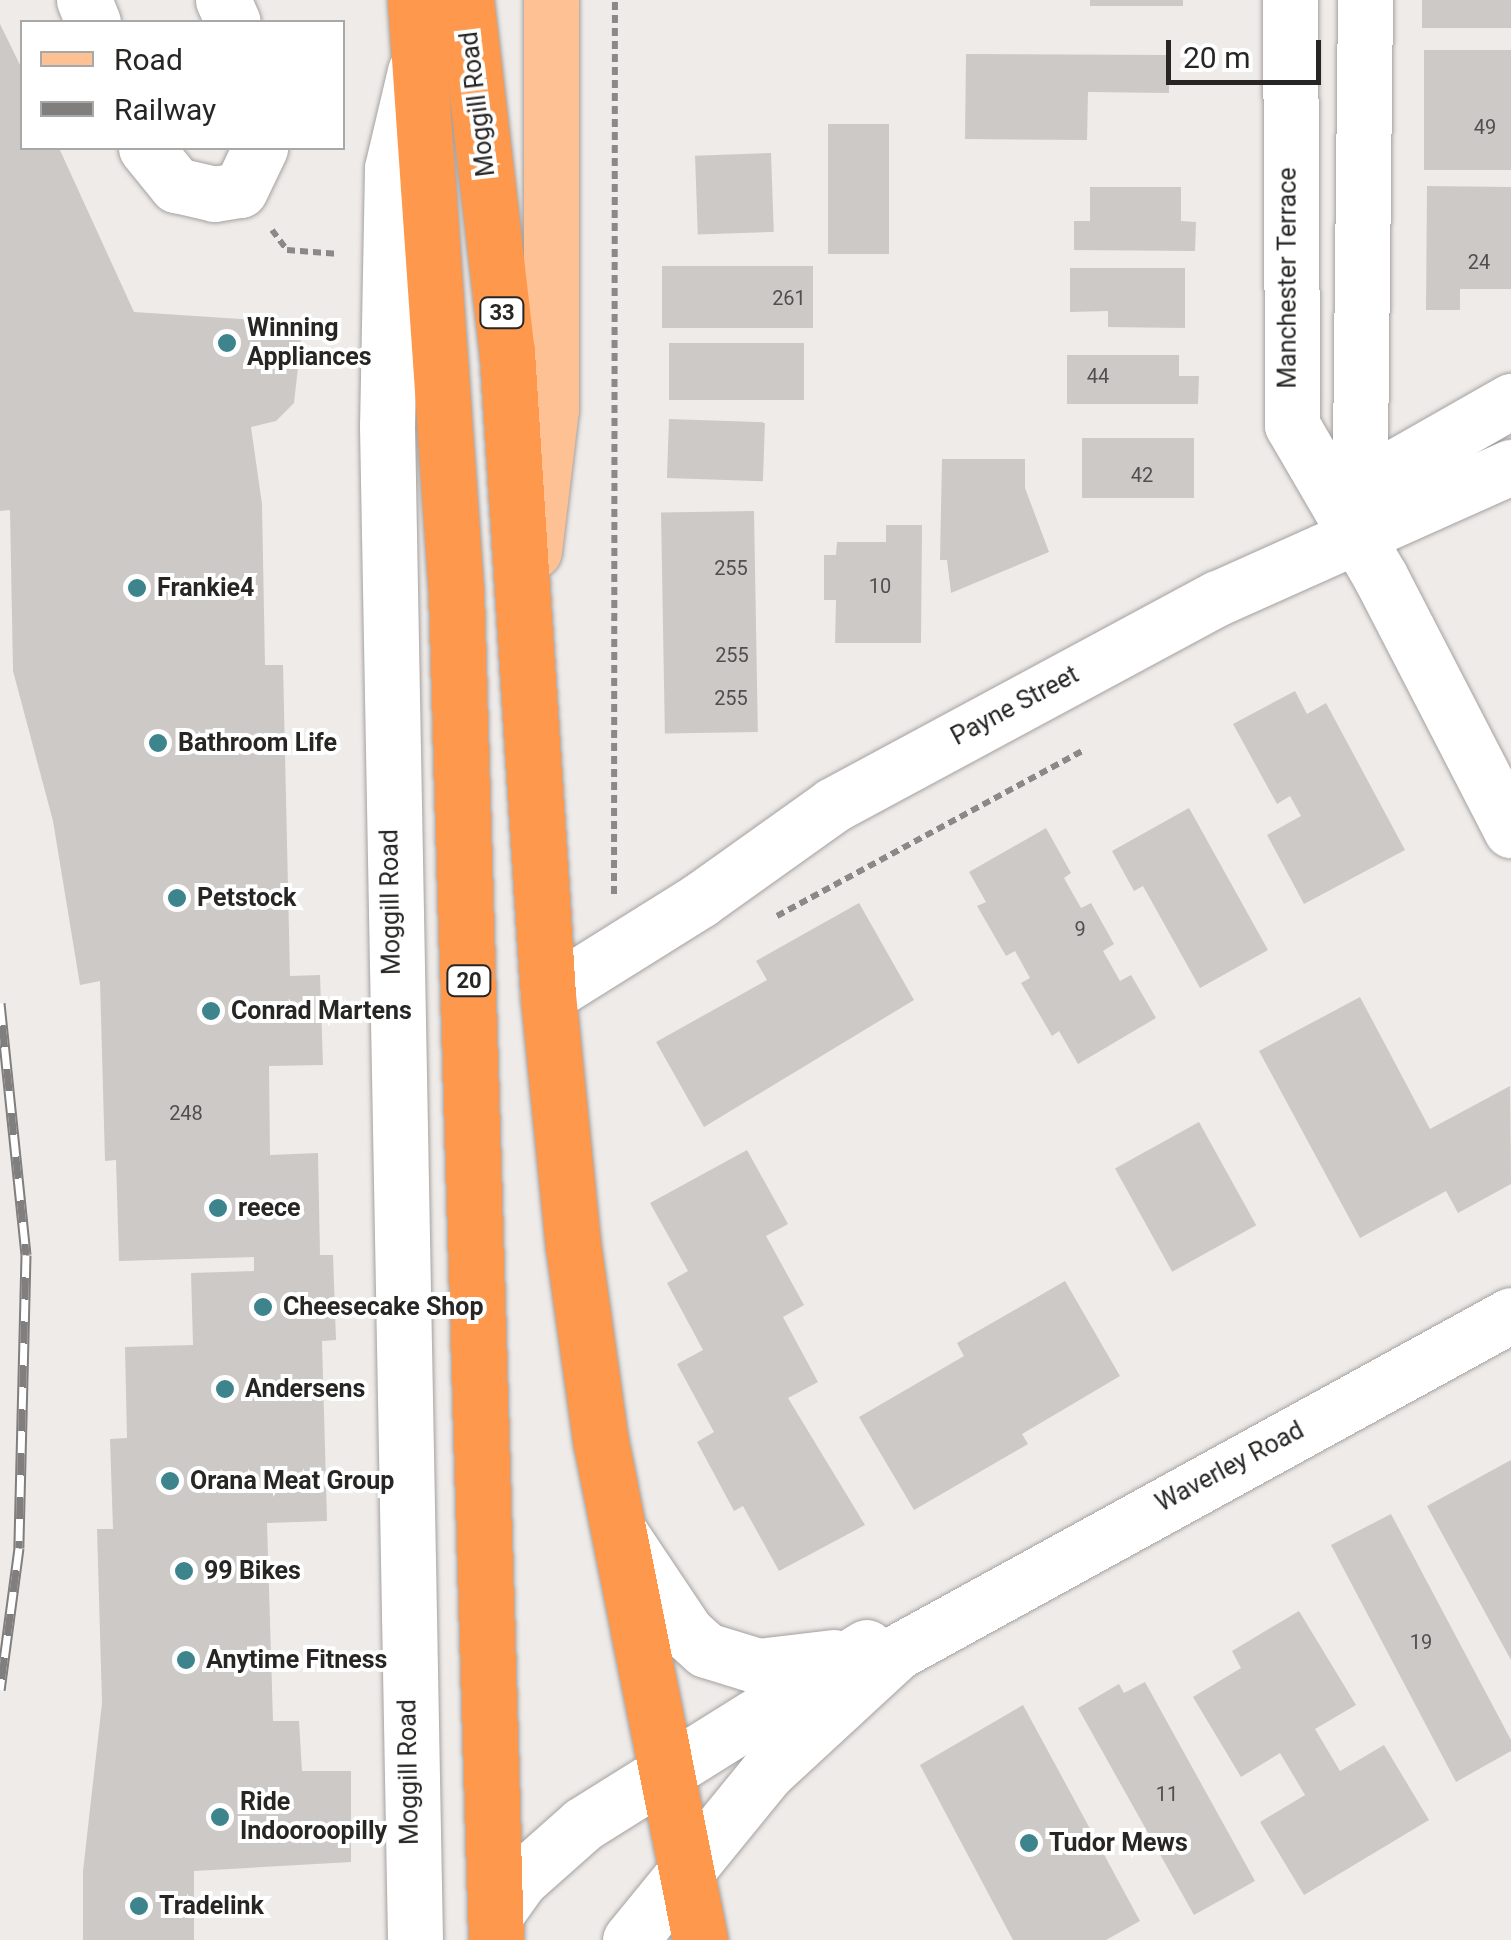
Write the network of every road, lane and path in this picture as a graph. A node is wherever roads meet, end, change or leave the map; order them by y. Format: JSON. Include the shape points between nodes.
{"nodes":[{"id":1,"x":551,"y":0,"type":"edge"},
{"id":2,"x":615,"y":0,"type":"edge"},
{"id":3,"x":1290,"y":0,"type":"edge"},
{"id":4,"x":1365,"y":0,"type":"edge"},
{"id":5,"x":430,"y":16,"type":"edge"},
{"id":6,"x":148,"y":150,"type":"edge"},
{"id":7,"x":259,"y":150,"type":"edge"},
{"id":8,"x":1511,"y":401,"type":"edge"},
{"id":9,"x":1511,"y":467,"type":"edge"},
{"id":10,"x":1360,"y":512,"type":"junction"},
{"id":11,"x":525,"y":628,"type":"junction"},
{"id":12,"x":1084,"y":750,"type":"dead end"},
{"id":13,"x":1511,"y":830,"type":"edge"},
{"id":14,"x":614,"y":898,"type":"dead end"},
{"id":15,"x":768,"y":920,"type":"dead end"},
{"id":16,"x":548,"y":995,"type":"junction"},
{"id":17,"x":1511,"y":1316,"type":"edge"},
{"id":18,"x":620,"y":1533,"type":"junction"},
{"id":19,"x":949,"y":1618,"type":"junction"},
{"id":20,"x":857,"y":1651,"type":"junction"},
{"id":21,"x":670,"y":1770,"type":"junction"},
{"id":22,"x":687,"y":1869,"type":"junction"},
{"id":23,"x":496,"y":1928,"type":"edge"},
{"id":24,"x":415,"y":1940,"type":"edge"},
{"id":25,"x":630,"y":1940,"type":"edge"},
{"id":26,"x":700,"y":1940,"type":"edge"}],
"edges":[{"from":1,"to":11,"type":"main road","name":"Moggill Road","via":[[551,409]]},
{"from":2,"to":14,"type":"path","via":[[609,785]]},
{"from":3,"to":10,"type":"street","name":"Manchester Terrace","via":[[1289,410],[1306,454]]},
{"from":4,"to":10,"type":"street","name":"Manchester Terrace"},
{"from":5,"to":11,"type":"highway","name":"Moggill Road","number":"33","via":[[506,352]]},
{"from":5,"to":23,"type":"highway","name":"Moggill Road","number":"20","via":[[456,592]]},
{"from":5,"to":24,"type":"street","name":"Moggill Road","via":[[392,168],[387,426]]},
{"from":6,"to":7,"type":"street","via":[[176,184],[214,194],[240,190]]},
{"from":8,"to":10,"type":"street","name":"Payne Street"},
{"from":9,"to":10,"type":"street","name":"Payne Street"},
{"from":10,"to":13,"type":"street","name":"Manchester Terrace"},
{"from":10,"to":16,"type":"street","name":"Payne Street","via":[[1218,598],[833,804]]},
{"from":11,"to":16,"type":"highway","name":"Moggill Road"},
{"from":12,"to":15,"type":"path"},
{"from":16,"to":18,"type":"highway","name":"Moggill Road","via":[[589,1367]]},
{"from":17,"to":19,"type":"street","name":"Waverley Road"},
{"from":18,"to":20,"type":"street","via":[[687,1633],[718,1657],[778,1666]]},
{"from":18,"to":21,"type":"highway","name":"Moggill Road"},
{"from":19,"to":20,"type":"street","name":"Waverley Road"},
{"from":19,"to":22,"type":"street","name":"Waverley Road","via":[[897,1652],[819,1720]]},
{"from":20,"to":21,"type":"street","name":"Waverley Road"},
{"from":21,"to":22,"type":"highway","name":"Moggill Road"},
{"from":21,"to":23,"type":"street","name":"Waverley Road","via":[[558,1844]]},
{"from":22,"to":25,"type":"street","name":"Waverley Road"},
{"from":22,"to":26,"type":"highway","name":"Moggill Road"}]}
